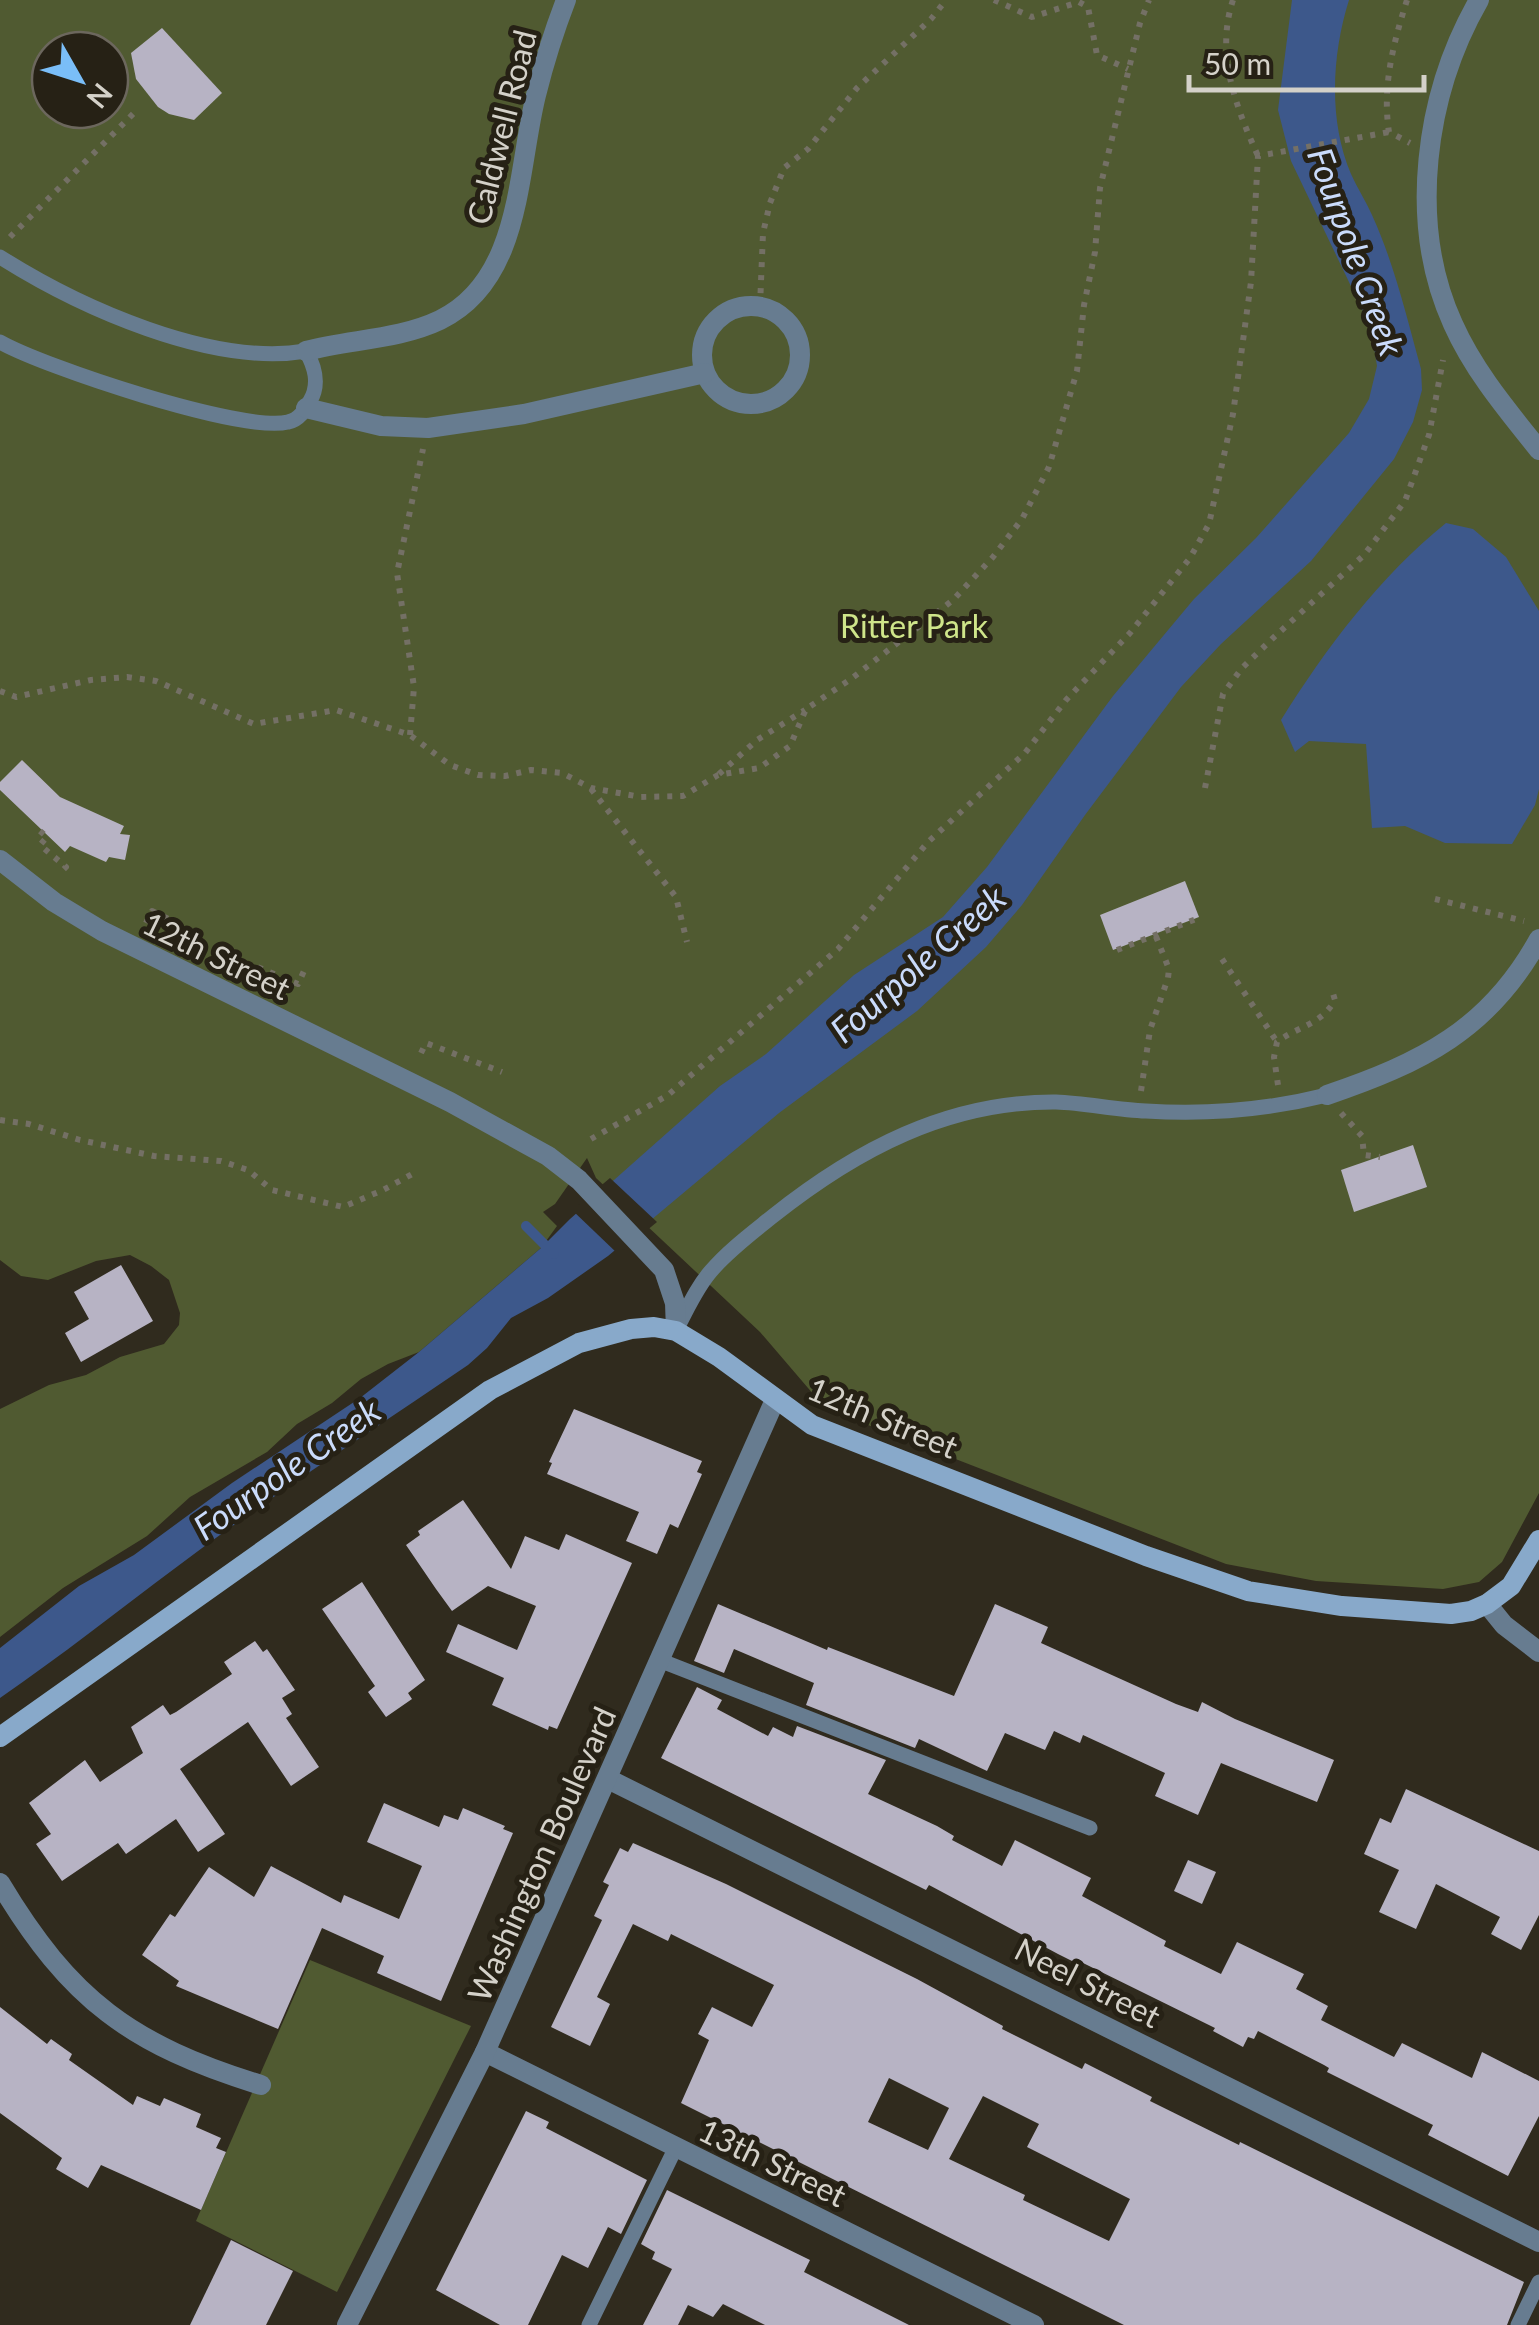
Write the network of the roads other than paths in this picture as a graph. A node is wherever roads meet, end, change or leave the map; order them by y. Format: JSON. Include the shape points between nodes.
{"nodes":[{"id":1,"x":566,"y":0,"type":"edge"},
{"id":2,"x":1479,"y":0,"type":"edge"},
{"id":3,"x":0,"y":256,"type":"edge"},
{"id":4,"x":0,"y":342,"type":"edge"},
{"id":5,"x":306,"y":351,"type":"junction"},
{"id":6,"x":705,"y":373,"type":"junction"},
{"id":7,"x":306,"y":408,"type":"junction"},
{"id":8,"x":1539,"y":450,"type":"edge"},
{"id":9,"x":0,"y":860,"type":"edge"},
{"id":10,"x":1535,"y":932,"type":"edge"},
{"id":11,"x":1327,"y":1095,"type":"joint"},
{"id":12,"x":676,"y":1331,"type":"junction"},
{"id":13,"x":775,"y":1400,"type":"junction"},
{"id":14,"x":1539,"y":1540,"type":"edge"},
{"id":15,"x":1487,"y":1604,"type":"junction"},
{"id":16,"x":1539,"y":1652,"type":"edge"},
{"id":17,"x":659,"y":1660,"type":"junction"},
{"id":18,"x":0,"y":1737,"type":"edge"},
{"id":19,"x":608,"y":1779,"type":"junction"},
{"id":20,"x":1090,"y":1828,"type":"dead end"},
{"id":21,"x":0,"y":1884,"type":"edge"},
{"id":22,"x":486,"y":2052,"type":"junction"},
{"id":23,"x":261,"y":2085,"type":"dead end"},
{"id":24,"x":676,"y":2147,"type":"junction"},
{"id":25,"x":1539,"y":2242,"type":"edge"},
{"id":26,"x":1539,"y":2282,"type":"edge"},
{"id":27,"x":346,"y":2325,"type":"edge"},
{"id":28,"x":589,"y":2325,"type":"edge"},
{"id":29,"x":1034,"y":2325,"type":"edge"},
{"id":30,"x":1518,"y":2325,"type":"edge"}],
"edges":[{"from":1,"to":5,"type":"street","name":"Caldwell Road","via":[[535,96],[513,216],[488,278],[468,301],[430,324]]},
{"from":2,"to":8,"type":"street","via":[[1436,112],[1427,186],[1437,270],[1458,332],[1488,385]]},
{"from":3,"to":5,"type":"lane","name":"Caldwell Road","via":[[72,299],[174,335],[244,352]]},
{"from":4,"to":7,"type":"lane","via":[[72,372],[200,410],[288,423]]},
{"from":5,"to":7,"type":"lane","via":[[316,378]]},
{"from":6,"to":6,"type":"street","via":[[726,399],[760,404],[776,398],[798,372],[798,338],[790,323],[760,306],[726,312],[704,339]]},
{"from":6,"to":7,"type":"street","via":[[428,428],[381,426]]},
{"from":9,"to":12,"type":"street","name":"12th Street","via":[[102,932],[548,1156],[652,1254],[670,1281]]},
{"from":10,"to":11,"type":"street","via":[[1505,992],[1456,1037],[1418,1060]]},
{"from":11,"to":12,"type":"lane","via":[[1221,1112],[1016,1104],[934,1122],[847,1162],[747,1237],[710,1272]]},
{"from":12,"to":13,"type":"street","name":"12th Street"},
{"from":12,"to":18,"type":"street","via":[[654,1327],[600,1336],[517,1374]]},
{"from":13,"to":15,"type":"street","name":"12th Street","via":[[812,1425],[1248,1592],[1451,1614]]},
{"from":13,"to":17,"type":"street","name":"Washington Boulevard"},
{"from":14,"to":15,"type":"street","via":[[1518,1579]]},
{"from":15,"to":16,"type":"street"},
{"from":17,"to":19,"type":"street","name":"Washington Boulevard"},
{"from":17,"to":20,"type":"lane"},
{"from":19,"to":22,"type":"street","name":"Washington Boulevard"},
{"from":19,"to":25,"type":"street","name":"Neel Street"},
{"from":21,"to":23,"type":"street","via":[[51,1960],[108,2015],[178,2056]]},
{"from":22,"to":24,"type":"street","name":"13th Street"},
{"from":22,"to":27,"type":"street","name":"Washington Boulevard"},
{"from":24,"to":28,"type":"lane"},
{"from":24,"to":29,"type":"street","name":"13th Street"},
{"from":26,"to":30,"type":"lane"}]}
